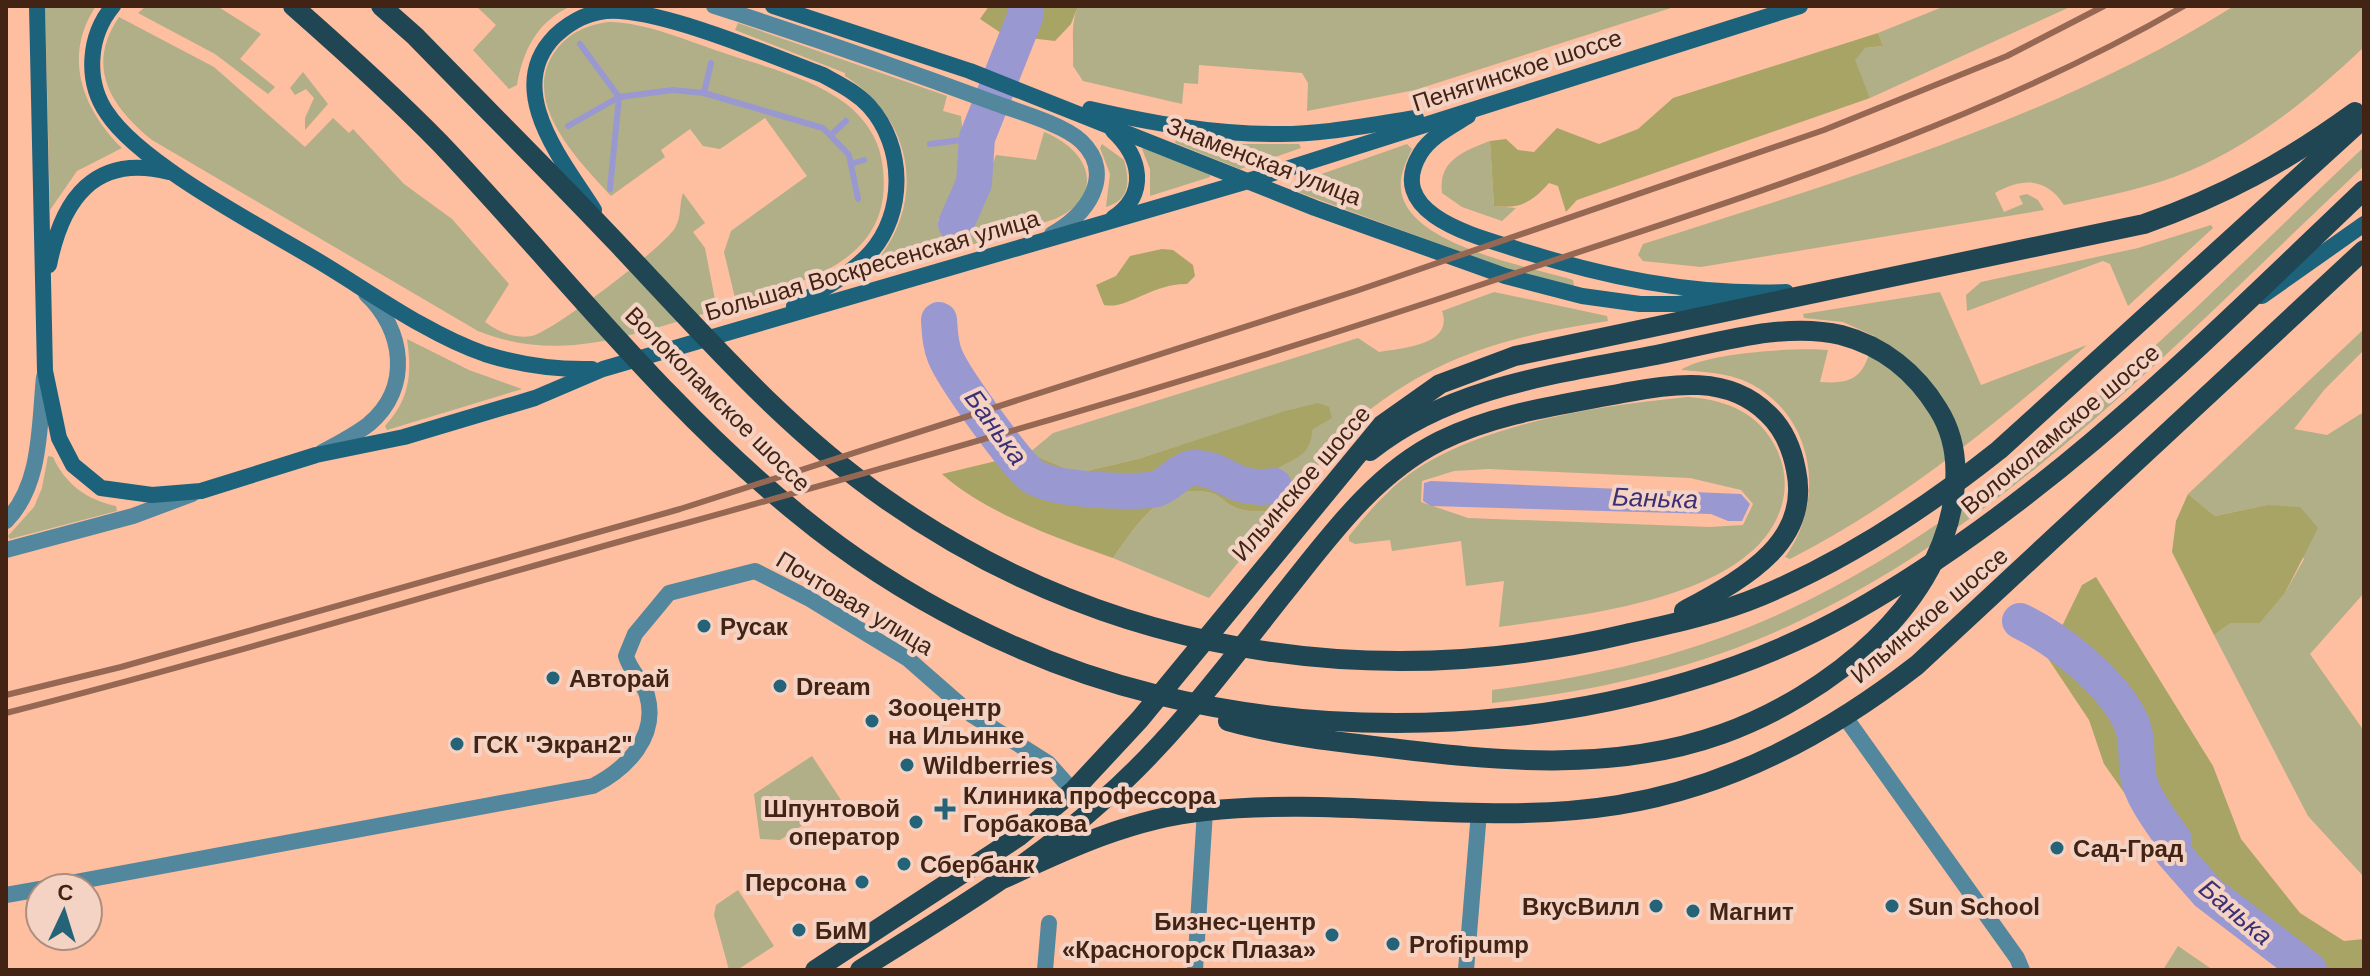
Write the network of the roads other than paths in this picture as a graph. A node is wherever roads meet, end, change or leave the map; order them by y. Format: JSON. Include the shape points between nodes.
{"nodes":[{"id":1,"x":37,"y":6,"type":"edge"},
{"id":2,"x":113,"y":6,"type":"edge"},
{"id":3,"x":293,"y":6,"type":"edge"},
{"id":4,"x":381,"y":6,"type":"edge"},
{"id":5,"x":714,"y":6,"type":"edge"},
{"id":6,"x":773,"y":6,"type":"edge"},
{"id":7,"x":1800,"y":6,"type":"edge"},
{"id":8,"x":1045,"y":100,"type":"junction"},
{"id":9,"x":2364,"y":105,"type":"edge"},
{"id":10,"x":1482,"y":106,"type":"junction"},
{"id":11,"x":1465,"y":112,"type":"junction"},
{"id":12,"x":2364,"y":118,"type":"edge"},
{"id":13,"x":1104,"y":124,"type":"junction"},
{"id":14,"x":174,"y":173,"type":"junction"},
{"id":15,"x":1248,"y":181,"type":"junction"},
{"id":16,"x":2364,"y":190,"type":"edge"},
{"id":17,"x":1109,"y":221,"type":"junction"},
{"id":18,"x":2364,"y":224,"type":"edge"},
{"id":19,"x":610,"y":235,"type":"junction"},
{"id":20,"x":1040,"y":240,"type":"junction"},
{"id":21,"x":2364,"y":250,"type":"edge"},
{"id":22,"x":354,"y":283,"type":"junction"},
{"id":23,"x":1848,"y":285,"type":"junction"},
{"id":24,"x":44,"y":290,"type":"junction"},
{"id":25,"x":1749,"y":294,"type":"junction"},
{"id":26,"x":768,"y":320,"type":"junction"},
{"id":27,"x":2216,"y":330,"type":"junction"},
{"id":28,"x":603,"y":369,"type":"junction"},
{"id":29,"x":45,"y":371,"type":"junction"},
{"id":30,"x":316,"y":455,"type":"junction"},
{"id":31,"x":1339,"y":476,"type":"junction"},
{"id":32,"x":201,"y":491,"type":"junction"},
{"id":33,"x":6,"y":521,"type":"edge"},
{"id":34,"x":6,"y":550,"type":"edge"},
{"id":35,"x":1653,"y":628,"type":"junction"},
{"id":36,"x":1154,"y":694,"type":"junction"},
{"id":37,"x":1845,"y":717,"type":"junction"},
{"id":38,"x":1073,"y":791,"type":"junction"},
{"id":39,"x":1205,"y":811,"type":"junction"},
{"id":40,"x":1479,"y":812,"type":"junction"},
{"id":41,"x":104,"y":877,"type":"edge"},
{"id":42,"x":1005,"y":878,"type":"junction"},
{"id":43,"x":1049,"y":923,"type":"dead end"},
{"id":44,"x":815,"y":970,"type":"edge"},
{"id":45,"x":860,"y":970,"type":"edge"},
{"id":46,"x":1045,"y":970,"type":"edge"},
{"id":47,"x":1195,"y":970,"type":"edge"},
{"id":48,"x":1466,"y":970,"type":"edge"},
{"id":49,"x":2022,"y":970,"type":"edge"}],
"edges":[{"from":1,"to":24,"type":"main road"},
{"from":2,"to":14,"type":"main road","via":[[92,55],[100,101],[117,127]]},
{"from":3,"to":36,"type":"main road","name":"Волоколамское шоссе","via":[[439,143],[740,463],[799,515],[951,614],[1090,675]]},
{"from":4,"to":19,"type":"main road","name":"Волоколамское шоссе"},
{"from":5,"to":20,"type":"street","via":[[963,91],[1080,140],[1095,170],[1095,191],[1074,223]]},
{"from":6,"to":8,"type":"main road","name":"Знаменская улица"},
{"from":7,"to":10,"type":"main road","name":"Пенягинское шоссе"},
{"from":8,"to":11,"type":"main road","via":[[1160,125],[1274,134],[1327,132]]},
{"from":8,"to":13,"type":"main road","name":"Знаменская улица"},
{"from":9,"to":23,"type":"main road","name":"Ильинское шоссе","via":[[2254,179],[2144,224]]},
{"from":10,"to":11,"type":"main road","name":"Пенягинское шоссе"},
{"from":10,"to":25,"type":"main road","via":[[1439,135],[1415,164],[1417,198],[1441,221],[1593,273]]},
{"from":11,"to":15,"type":"main road","name":"Пенягинское шоссе"},
{"from":12,"to":35,"type":"main road","name":"Волоколамское шоссе","via":[[2063,395],[1953,487],[1830,563],[1758,597]]},
{"from":13,"to":15,"type":"main road","name":"Знаменская улица"},
{"from":13,"to":17,"type":"main road","via":[[1132,152],[1138,174],[1133,200]]},
{"from":14,"to":22,"type":"main road"},
{"from":14,"to":24,"type":"main road","via":[[155,168],[115,172],[86,185],[63,212]]},
{"from":15,"to":17,"type":"main road","name":"Большая Воскресенская улица"},
{"from":15,"to":25,"type":"main road","name":"Знаменская улица","via":[[1505,276],[1582,296],[1678,304]]},
{"from":16,"to":27,"type":"main road","name":"Волоколамское шоссе"},
{"from":17,"to":20,"type":"main road","name":"Большая Воскресенская улица"},
{"from":18,"to":27,"type":"main road"},
{"from":19,"to":26,"type":"main road","via":[[552,144],[534,93],[539,58],[580,17],[599,12],[641,14],[789,62],[848,89],[869,106],[892,147],[893,212],[869,254],[821,291]]},
{"from":19,"to":35,"type":"main road","name":"Волоколамское шоссе","via":[[794,427],[886,499],[1011,573],[1117,616],[1258,651],[1390,664],[1564,649]]},
{"from":20,"to":26,"type":"main road","name":"Большая Воскресенская улица"},
{"from":21,"to":37,"type":"main road","name":"Ильинское шоссе","via":[[1963,625]]},
{"from":22,"to":28,"type":"main road","via":[[482,353],[518,364]]},
{"from":22,"to":30,"type":"street","via":[[385,314],[396,340],[396,385],[369,424]]},
{"from":23,"to":25,"type":"main road"},
{"from":23,"to":31,"type":"main road","name":"Ильинское шоссе","via":[[1481,367],[1409,403],[1382,425]]},
{"from":24,"to":29,"type":"main road"},
{"from":26,"to":28,"type":"main road","name":"Большая Воскресенская улица"},
{"from":27,"to":36,"type":"main road","name":"Волоколамское шоссе","via":[[2020,503],[1843,617],[1732,665],[1673,685],[1494,719],[1295,718]]},
{"from":28,"to":30,"type":"main road","name":"Большая Воскресенская улица","via":[[535,398],[404,437]]},
{"from":29,"to":32,"type":"main road","via":[[59,438],[84,477],[123,493]]},
{"from":29,"to":33,"type":"street","via":[[30,483]]},
{"from":30,"to":32,"type":"main road","name":"Большая Воскресенская улица"},
{"from":31,"to":36,"type":"main road","via":[[1411,422],[1449,403],[1537,378],[1814,332],[1858,341],[1909,372],[1942,416],[1956,468],[1947,533],[1935,561],[1889,623],[1851,661],[1781,707],[1722,734],[1660,751],[1597,760],[1525,760],[1309,739],[1231,722]]},
{"from":31,"to":38,"type":"main road","name":"Ильинское шоссе","via":[[1140,719]]},
{"from":32,"to":34,"type":"street","name":"Большая Воскресенская улица","via":[[133,516]]},
{"from":35,"to":42,"type":"main road","via":[[1744,577],[1789,528],[1798,477],[1789,444],[1769,414],[1722,387],[1685,384],[1545,408],[1467,429],[1383,479],[1165,741],[1102,802]]},
{"from":37,"to":40,"type":"main road","name":"Ильинское шоссе","via":[[1771,759],[1695,786],[1618,805]]},
{"from":37,"to":49,"type":"street"},
{"from":38,"to":41,"type":"street","name":"Почтовая улица","via":[[1048,763],[972,715],[908,659],[762,573],[745,571],[669,593],[635,634],[626,656],[647,692],[645,733],[635,757],[593,786]]},
{"from":38,"to":44,"type":"main road","name":"Ильинское шоссе"},
{"from":39,"to":40,"type":"main road","name":"Ильинское шоссе"},
{"from":39,"to":42,"type":"main road","name":"Ильинское шоссе","via":[[1116,830]]},
{"from":39,"to":47,"type":"street"},
{"from":40,"to":48,"type":"street"},
{"from":42,"to":45,"type":"main road"},
{"from":43,"to":46,"type":"street"}]}
